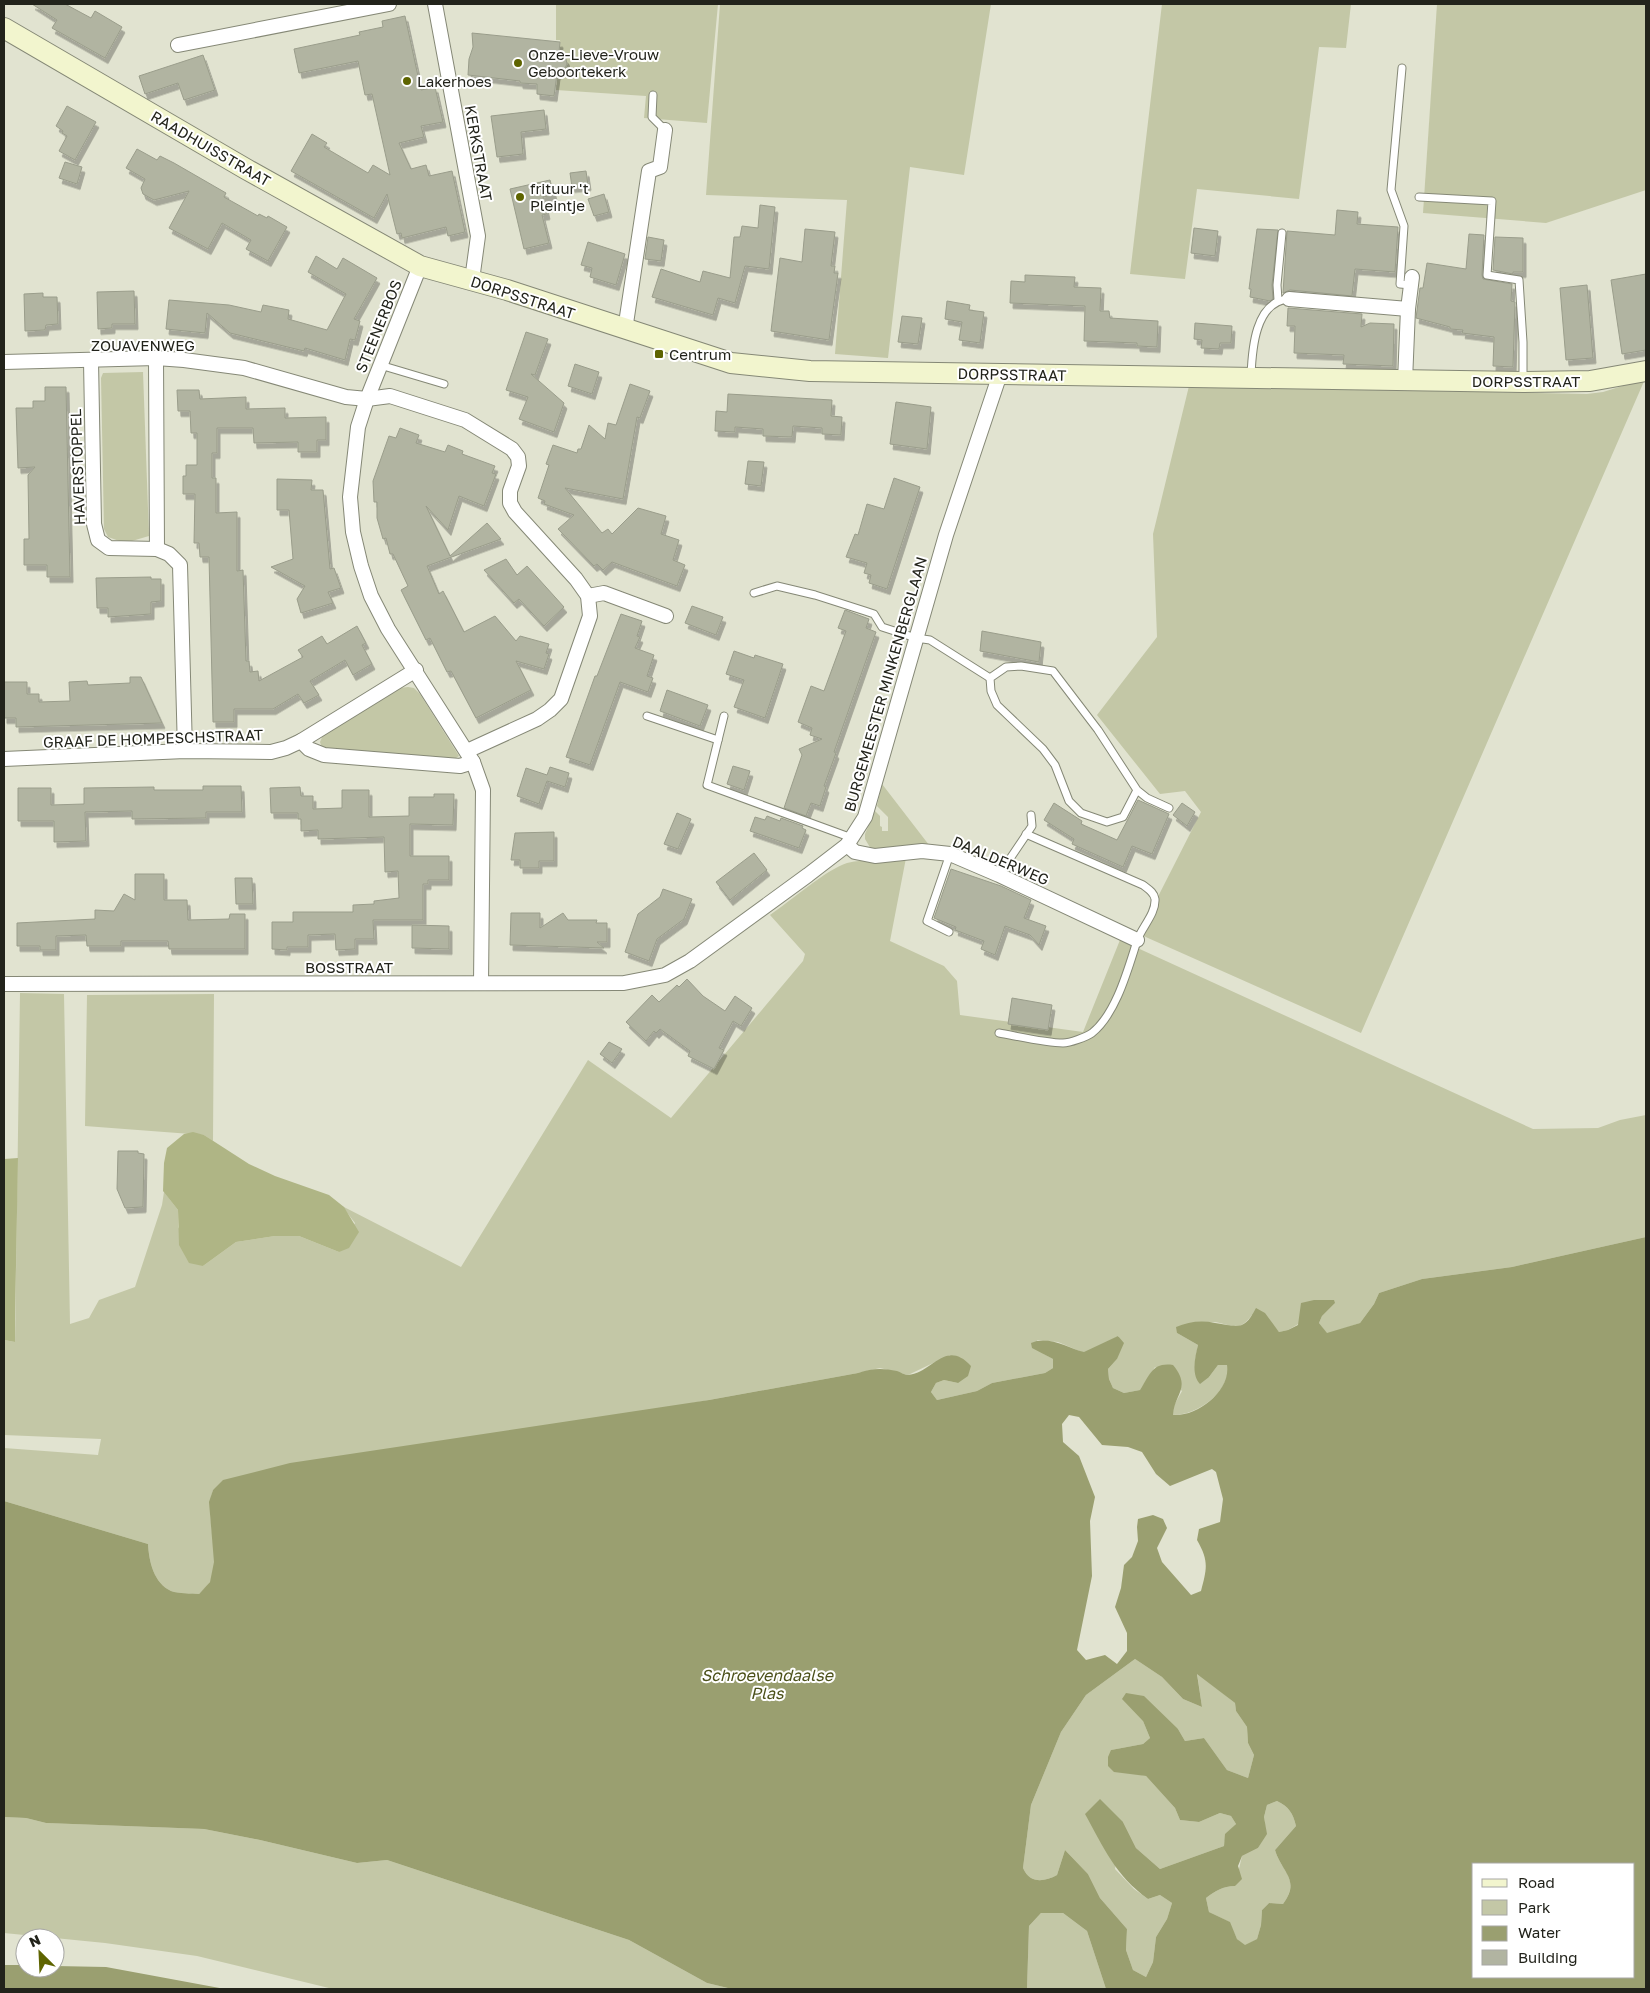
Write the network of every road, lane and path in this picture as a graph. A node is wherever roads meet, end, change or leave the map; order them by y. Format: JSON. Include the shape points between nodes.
{"nodes":[{"id":1,"x":388,"y":4,"type":"edge"},
{"id":2,"x":435,"y":4,"type":"edge"},
{"id":3,"x":4,"y":28,"type":"edge"},
{"id":4,"x":178,"y":45,"type":"dead end"},
{"id":5,"x":1402,"y":68,"type":"dead end"},
{"id":6,"x":653,"y":94,"type":"dead end"},
{"id":7,"x":665,"y":130,"type":"joint"},
{"id":8,"x":1419,"y":197,"type":"dead end"},
{"id":9,"x":1282,"y":233,"type":"dead end"},
{"id":10,"x":420,"y":266,"type":"junction"},
{"id":11,"x":472,"y":280,"type":"junction"},
{"id":12,"x":1412,"y":281,"type":"joint"},
{"id":13,"x":1283,"y":300,"type":"junction"},
{"id":14,"x":1408,"y":308,"type":"junction"},
{"id":15,"x":625,"y":330,"type":"junction"},
{"id":16,"x":156,"y":358,"type":"junction"},
{"id":17,"x":91,"y":361,"type":"junction"},
{"id":18,"x":4,"y":362,"type":"edge"},
{"id":19,"x":380,"y":365,"type":"junction"},
{"id":20,"x":1646,"y":371,"type":"edge"},
{"id":21,"x":1000,"y":374,"type":"junction"},
{"id":22,"x":1251,"y":377,"type":"junction"},
{"id":23,"x":1405,"y":381,"type":"junction"},
{"id":24,"x":1523,"y":382,"type":"junction"},
{"id":25,"x":444,"y":384,"type":"dead end"},
{"id":26,"x":367,"y":399,"type":"junction"},
{"id":27,"x":158,"y":550,"type":"junction"},
{"id":28,"x":754,"y":593,"type":"dead end"},
{"id":29,"x":588,"y":596,"type":"junction"},
{"id":30,"x":666,"y":616,"type":"dead end"},
{"id":31,"x":916,"y":638,"type":"junction"},
{"id":32,"x":416,"y":670,"type":"junction"},
{"id":33,"x":990,"y":678,"type":"junction"},
{"id":34,"x":647,"y":716,"type":"dead end"},
{"id":35,"x":724,"y":716,"type":"dead end"},
{"id":36,"x":718,"y":740,"type":"junction"},
{"id":37,"x":301,"y":741,"type":"junction"},
{"id":38,"x":185,"y":752,"type":"junction"},
{"id":39,"x":470,"y":757,"type":"junction"},
{"id":40,"x":4,"y":759,"type":"edge"},
{"id":41,"x":1137,"y":790,"type":"junction"},
{"id":42,"x":1169,"y":808,"type":"dead end"},
{"id":43,"x":1031,"y":814,"type":"dead end"},
{"id":44,"x":1026,"y":834,"type":"junction"},
{"id":45,"x":849,"y":842,"type":"junction"},
{"id":46,"x":950,"y":854,"type":"junction"},
{"id":47,"x":998,"y":875,"type":"junction"},
{"id":48,"x":949,"y":932,"type":"dead end"},
{"id":49,"x":1137,"y":940,"type":"junction"},
{"id":50,"x":690,"y":961,"type":"joint"},
{"id":51,"x":481,"y":983,"type":"junction"},
{"id":52,"x":4,"y":984,"type":"edge"},
{"id":53,"x":999,"y":1033,"type":"dead end"}],
"edges":[{"from":1,"to":4,"type":"street"},
{"from":2,"to":11,"type":"street","name":"KERKSTRAAT","via":[[478,236]]},
{"from":3,"to":10,"type":"street","name":"RAADHUISSTRAAT"},
{"from":5,"to":12,"type":"lane","via":[[1391,190],[1404,226],[1400,284]]},
{"from":6,"to":7,"type":"lane","via":[[652,117]]},
{"from":7,"to":15,"type":"street","via":[[660,167],[649,171]]},
{"from":8,"to":24,"type":"lane","via":[[1492,201],[1487,275],[1518,280]]},
{"from":9,"to":13,"type":"lane","via":[[1276,285]]},
{"from":10,"to":11,"type":"street","name":"DORPSSTRAAT"},
{"from":10,"to":19,"type":"street","name":"STEENERBOS"},
{"from":11,"to":15,"type":"street","name":"DORPSSTRAAT"},
{"from":12,"to":14,"type":"street"},
{"from":13,"to":14,"type":"street"},
{"from":13,"to":22,"type":"lane","via":[[1267,310],[1258,328]]},
{"from":14,"to":23,"type":"street"},
{"from":15,"to":21,"type":"street","name":"DORPSSTRAAT","via":[[731,363],[777,369]]},
{"from":16,"to":17,"type":"street","name":"ZOUAVENWEG"},
{"from":16,"to":26,"type":"street","name":"ZOUAVENWEG","via":[[244,368],[346,397]]},
{"from":16,"to":27,"type":"street"},
{"from":17,"to":18,"type":"street","name":"ZOUAVENWEG"},
{"from":17,"to":27,"type":"street","name":"HAVERSTOPPEL","via":[[94,524],[98,540],[109,548]]},
{"from":19,"to":25,"type":"lane"},
{"from":19,"to":26,"type":"street","name":"STEENERBOS"},
{"from":20,"to":24,"type":"street","name":"DORPSSTRAAT","via":[[1590,381]]},
{"from":21,"to":22,"type":"street","name":"DORPSSTRAAT"},
{"from":21,"to":31,"type":"street","name":"BURGEMEESTER MINKENBERGLAAN","via":[[946,535]]},
{"from":22,"to":23,"type":"street","name":"DORPSSTRAAT"},
{"from":23,"to":24,"type":"street","name":"DORPSSTRAAT"},
{"from":26,"to":29,"type":"street","name":"ZOUAVENWEG","via":[[390,396],[465,420],[512,449],[518,457],[519,466],[510,491],[512,508]]},
{"from":26,"to":32,"type":"street","name":"STEENERBOS","via":[[358,427],[352,466],[353,532],[371,596],[388,629]]},
{"from":27,"to":38,"type":"street","via":[[169,554],[180,565]]},
{"from":28,"to":31,"type":"lane","via":[[777,586],[815,595],[874,614],[882,626]]},
{"from":29,"to":30,"type":"street","via":[[604,593]]},
{"from":29,"to":39,"type":"street","via":[[590,616],[561,699],[537,719]]},
{"from":31,"to":33,"type":"lane","via":[[930,640]]},
{"from":31,"to":45,"type":"street","name":"BURGEMEESTER MINKENBERGLAAN","via":[[865,817]]},
{"from":32,"to":37,"type":"street","name":"GRAAF DE HOMPESCHSTRAAT"},
{"from":32,"to":39,"type":"street"},
{"from":33,"to":41,"type":"lane","via":[[1006,667],[1053,671],[1098,730]]},
{"from":33,"to":41,"type":"lane","via":[[997,705],[1043,749],[1055,765],[1069,802],[1081,813],[1107,822],[1123,816]]},
{"from":34,"to":36,"type":"lane"},
{"from":35,"to":36,"type":"lane"},
{"from":36,"to":45,"type":"lane","via":[[707,785]]},
{"from":37,"to":38,"type":"street","name":"GRAAF DE HOMPESCHSTRAAT","via":[[271,752]]},
{"from":37,"to":39,"type":"street","via":[[309,749],[324,755],[460,766]]},
{"from":38,"to":40,"type":"street","name":"GRAAF DE HOMPESCHSTRAAT"},
{"from":39,"to":51,"type":"street","via":[[483,790]]},
{"from":41,"to":42,"type":"lane"},
{"from":43,"to":44,"type":"lane","via":[[1032,826]]},
{"from":44,"to":47,"type":"lane"},
{"from":44,"to":49,"type":"lane","via":[[1151,891],[1155,899],[1154,908]]},
{"from":45,"to":46,"type":"street","name":"DAALDERWEG","via":[[855,852],[875,856],[922,850]]},
{"from":45,"to":50,"type":"street","name":"BURGEMEESTER MINKENBERGLAAN"},
{"from":46,"to":47,"type":"street","name":"DAALDERWEG"},
{"from":46,"to":48,"type":"lane","via":[[927,921]]},
{"from":47,"to":49,"type":"street","name":"DAALDERWEG"},
{"from":49,"to":53,"type":"lane","via":[[1116,999],[1091,1034],[1064,1043]]},
{"from":50,"to":51,"type":"street","name":"BOSSTRAAT","via":[[665,975],[624,983]]},
{"from":51,"to":52,"type":"street","name":"BOSSTRAAT"}]}
